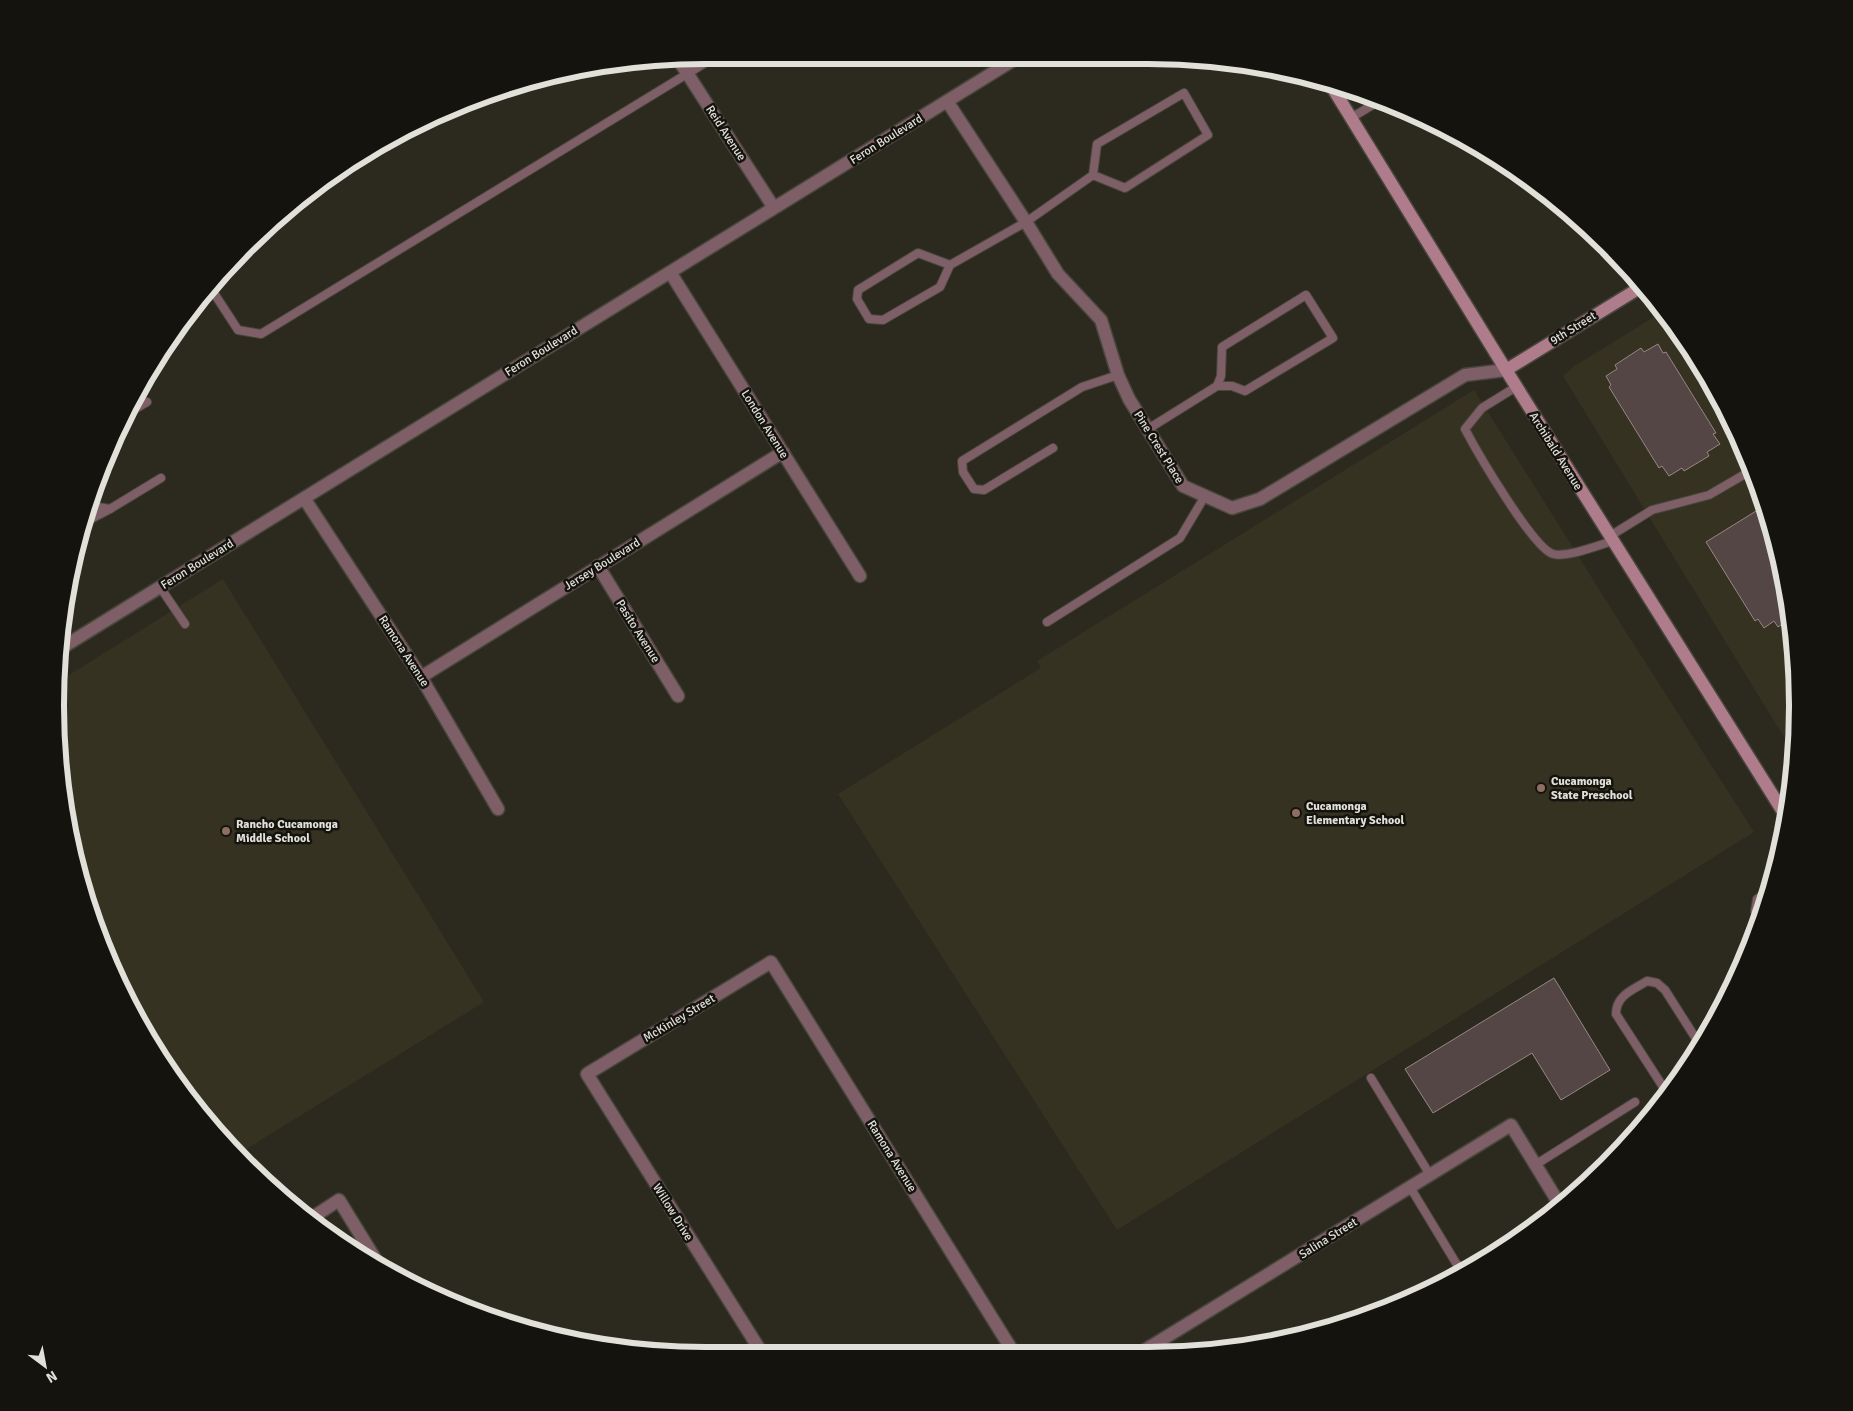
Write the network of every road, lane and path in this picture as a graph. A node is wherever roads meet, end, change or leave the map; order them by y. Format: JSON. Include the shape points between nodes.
{"nodes":[{"id":1,"x":704,"y":64,"type":"edge"},
{"id":2,"x":1007,"y":64,"type":"edge"},
{"id":3,"x":682,"y":65,"type":"edge"},
{"id":4,"x":688,"y":74,"type":"junction"},
{"id":5,"x":1335,"y":92,"type":"edge"},
{"id":6,"x":947,"y":101,"type":"junction"},
{"id":7,"x":1372,"y":105,"type":"edge"},
{"id":8,"x":1351,"y":118,"type":"junction"},
{"id":9,"x":1093,"y":175,"type":"junction"},
{"id":10,"x":774,"y":208,"type":"junction"},
{"id":11,"x":1026,"y":222,"type":"junction"},
{"id":12,"x":950,"y":265,"type":"junction"},
{"id":13,"x":670,"y":272,"type":"junction"},
{"id":14,"x":1636,"y":290,"type":"edge"},
{"id":15,"x":214,"y":293,"type":"edge"},
{"id":16,"x":1506,"y":370,"type":"junction"},
{"id":17,"x":1118,"y":375,"type":"junction"},
{"id":18,"x":1217,"y":386,"type":"junction"},
{"id":19,"x":1516,"y":386,"type":"junction"},
{"id":20,"x":147,"y":402,"type":"dead end"},
{"id":21,"x":138,"y":407,"type":"edge"},
{"id":22,"x":1148,"y":428,"type":"junction"},
{"id":23,"x":1053,"y":448,"type":"dead end"},
{"id":24,"x":783,"y":452,"type":"junction"},
{"id":25,"x":1745,"y":474,"type":"edge"},
{"id":26,"x":161,"y":478,"type":"dead end"},
{"id":27,"x":1205,"y":496,"type":"junction"},
{"id":28,"x":304,"y":498,"type":"junction"},
{"id":29,"x":96,"y":507,"type":"edge"},
{"id":30,"x":110,"y":509,"type":"junction"},
{"id":31,"x":92,"y":518,"type":"edge"},
{"id":32,"x":1611,"y":538,"type":"junction"},
{"id":33,"x":598,"y":566,"type":"junction"},
{"id":34,"x":860,"y":576,"type":"dead end"},
{"id":35,"x":160,"y":587,"type":"junction"},
{"id":36,"x":1047,"y":622,"type":"dead end"},
{"id":37,"x":185,"y":624,"type":"dead end"},
{"id":38,"x":67,"y":644,"type":"edge"},
{"id":39,"x":421,"y":677,"type":"junction"},
{"id":40,"x":678,"y":696,"type":"dead end"},
{"id":41,"x":1781,"y":808,"type":"edge"},
{"id":42,"x":498,"y":809,"type":"dead end"},
{"id":43,"x":1759,"y":898,"type":"edge"},
{"id":44,"x":1755,"y":911,"type":"edge"},
{"id":45,"x":771,"y":962,"type":"joint"},
{"id":46,"x":1696,"y":1038,"type":"edge"},
{"id":47,"x":587,"y":1074,"type":"joint"},
{"id":48,"x":1371,"y":1078,"type":"dead end"},
{"id":49,"x":1662,"y":1088,"type":"edge"},
{"id":50,"x":1635,"y":1102,"type":"dead end"},
{"id":51,"x":1536,"y":1165,"type":"junction"},
{"id":52,"x":1430,"y":1175,"type":"junction"},
{"id":53,"x":1410,"y":1187,"type":"junction"},
{"id":54,"x":1557,"y":1199,"type":"edge"},
{"id":55,"x":316,"y":1215,"type":"edge"},
{"id":56,"x":372,"y":1253,"type":"edge"},
{"id":57,"x":1459,"y":1266,"type":"edge"},
{"id":58,"x":758,"y":1347,"type":"edge"},
{"id":59,"x":1010,"y":1347,"type":"edge"},
{"id":60,"x":1151,"y":1347,"type":"edge"}],
"edges":[{"from":1,"to":4,"type":"lane"},
{"from":2,"to":6,"type":"street","name":"Feron Boulevard"},
{"from":3,"to":4,"type":"street","name":"Reid Avenue"},
{"from":4,"to":10,"type":"street","name":"Reid Avenue"},
{"from":4,"to":15,"type":"lane","via":[[261,334],[238,330]]},
{"from":5,"to":8,"type":"main road","name":"Archibald Avenue"},
{"from":6,"to":10,"type":"street","name":"Feron Boulevard"},
{"from":6,"to":11,"type":"street","name":"Pine Crest Place"},
{"from":7,"to":8,"type":"lane"},
{"from":8,"to":16,"type":"main road","name":"Archibald Avenue"},
{"from":9,"to":9,"type":"lane","via":[[1125,188],[1208,135],[1184,93],[1098,144]]},
{"from":9,"to":11,"type":"lane"},
{"from":10,"to":13,"type":"street","name":"Feron Boulevard"},
{"from":11,"to":12,"type":"lane"},
{"from":11,"to":17,"type":"street","name":"Pine Crest Place","via":[[1058,274],[1101,320]]},
{"from":12,"to":12,"type":"lane","via":[[940,287],[882,320],[870,319],[856,298],[858,290],[918,253]]},
{"from":13,"to":24,"type":"street","name":"London Avenue"},
{"from":13,"to":28,"type":"street","name":"Feron Boulevard"},
{"from":14,"to":16,"type":"main road","name":"9th Street"},
{"from":16,"to":19,"type":"main road","name":"Archibald Avenue"},
{"from":16,"to":27,"type":"street","name":"Pine Crest Place","via":[[1465,376],[1260,499],[1232,508]]},
{"from":17,"to":22,"type":"street","name":"Pine Crest Place"},
{"from":17,"to":23,"type":"lane","via":[[1082,387],[962,461],[963,472],[974,489],[984,490]]},
{"from":18,"to":18,"type":"lane","via":[[1232,386],[1245,391],[1334,338],[1306,295],[1222,347],[1222,376]]},
{"from":18,"to":22,"type":"lane"},
{"from":19,"to":32,"type":"main road","name":"Archibald Avenue"},
{"from":19,"to":32,"type":"lane","via":[[1482,408],[1465,429],[1487,468],[1528,530],[1547,551],[1555,555],[1570,554]]},
{"from":20,"to":21,"type":"lane"},
{"from":22,"to":27,"type":"street","name":"Pine Crest Place","via":[[1183,486]]},
{"from":24,"to":33,"type":"street","name":"Jersey Boulevard"},
{"from":24,"to":34,"type":"street","name":"London Avenue"},
{"from":25,"to":32,"type":"lane","via":[[1710,495],[1652,510]]},
{"from":26,"to":30,"type":"lane"},
{"from":27,"to":36,"type":"lane","via":[[1180,538]]},
{"from":28,"to":35,"type":"street","name":"Feron Boulevard"},
{"from":28,"to":39,"type":"street","name":"Ramona Avenue"},
{"from":29,"to":30,"type":"lane"},
{"from":30,"to":31,"type":"lane"},
{"from":32,"to":41,"type":"main road","name":"Archibald Avenue"},
{"from":33,"to":39,"type":"street","name":"Jersey Boulevard"},
{"from":33,"to":40,"type":"street","name":"Pasito Avenue"},
{"from":35,"to":37,"type":"lane"},
{"from":35,"to":38,"type":"street","name":"Feron Boulevard"},
{"from":39,"to":42,"type":"street","name":"Ramona Avenue"},
{"from":43,"to":44,"type":"lane"},
{"from":45,"to":47,"type":"street","name":"McKinley Street"},
{"from":45,"to":59,"type":"street","name":"Ramona Avenue"},
{"from":46,"to":49,"type":"lane","via":[[1658,983],[1647,981],[1621,997],[1616,1014]]},
{"from":47,"to":58,"type":"street","name":"Willow Drive"},
{"from":48,"to":52,"type":"lane"},
{"from":50,"to":51,"type":"lane"},
{"from":51,"to":52,"type":"street","name":"Salina Street","via":[[1511,1125]]},
{"from":51,"to":54,"type":"street"},
{"from":52,"to":53,"type":"street","name":"Salina Street"},
{"from":53,"to":57,"type":"lane"},
{"from":53,"to":60,"type":"street","name":"Salina Street"},
{"from":55,"to":56,"type":"street","via":[[340,1200]]}]}
